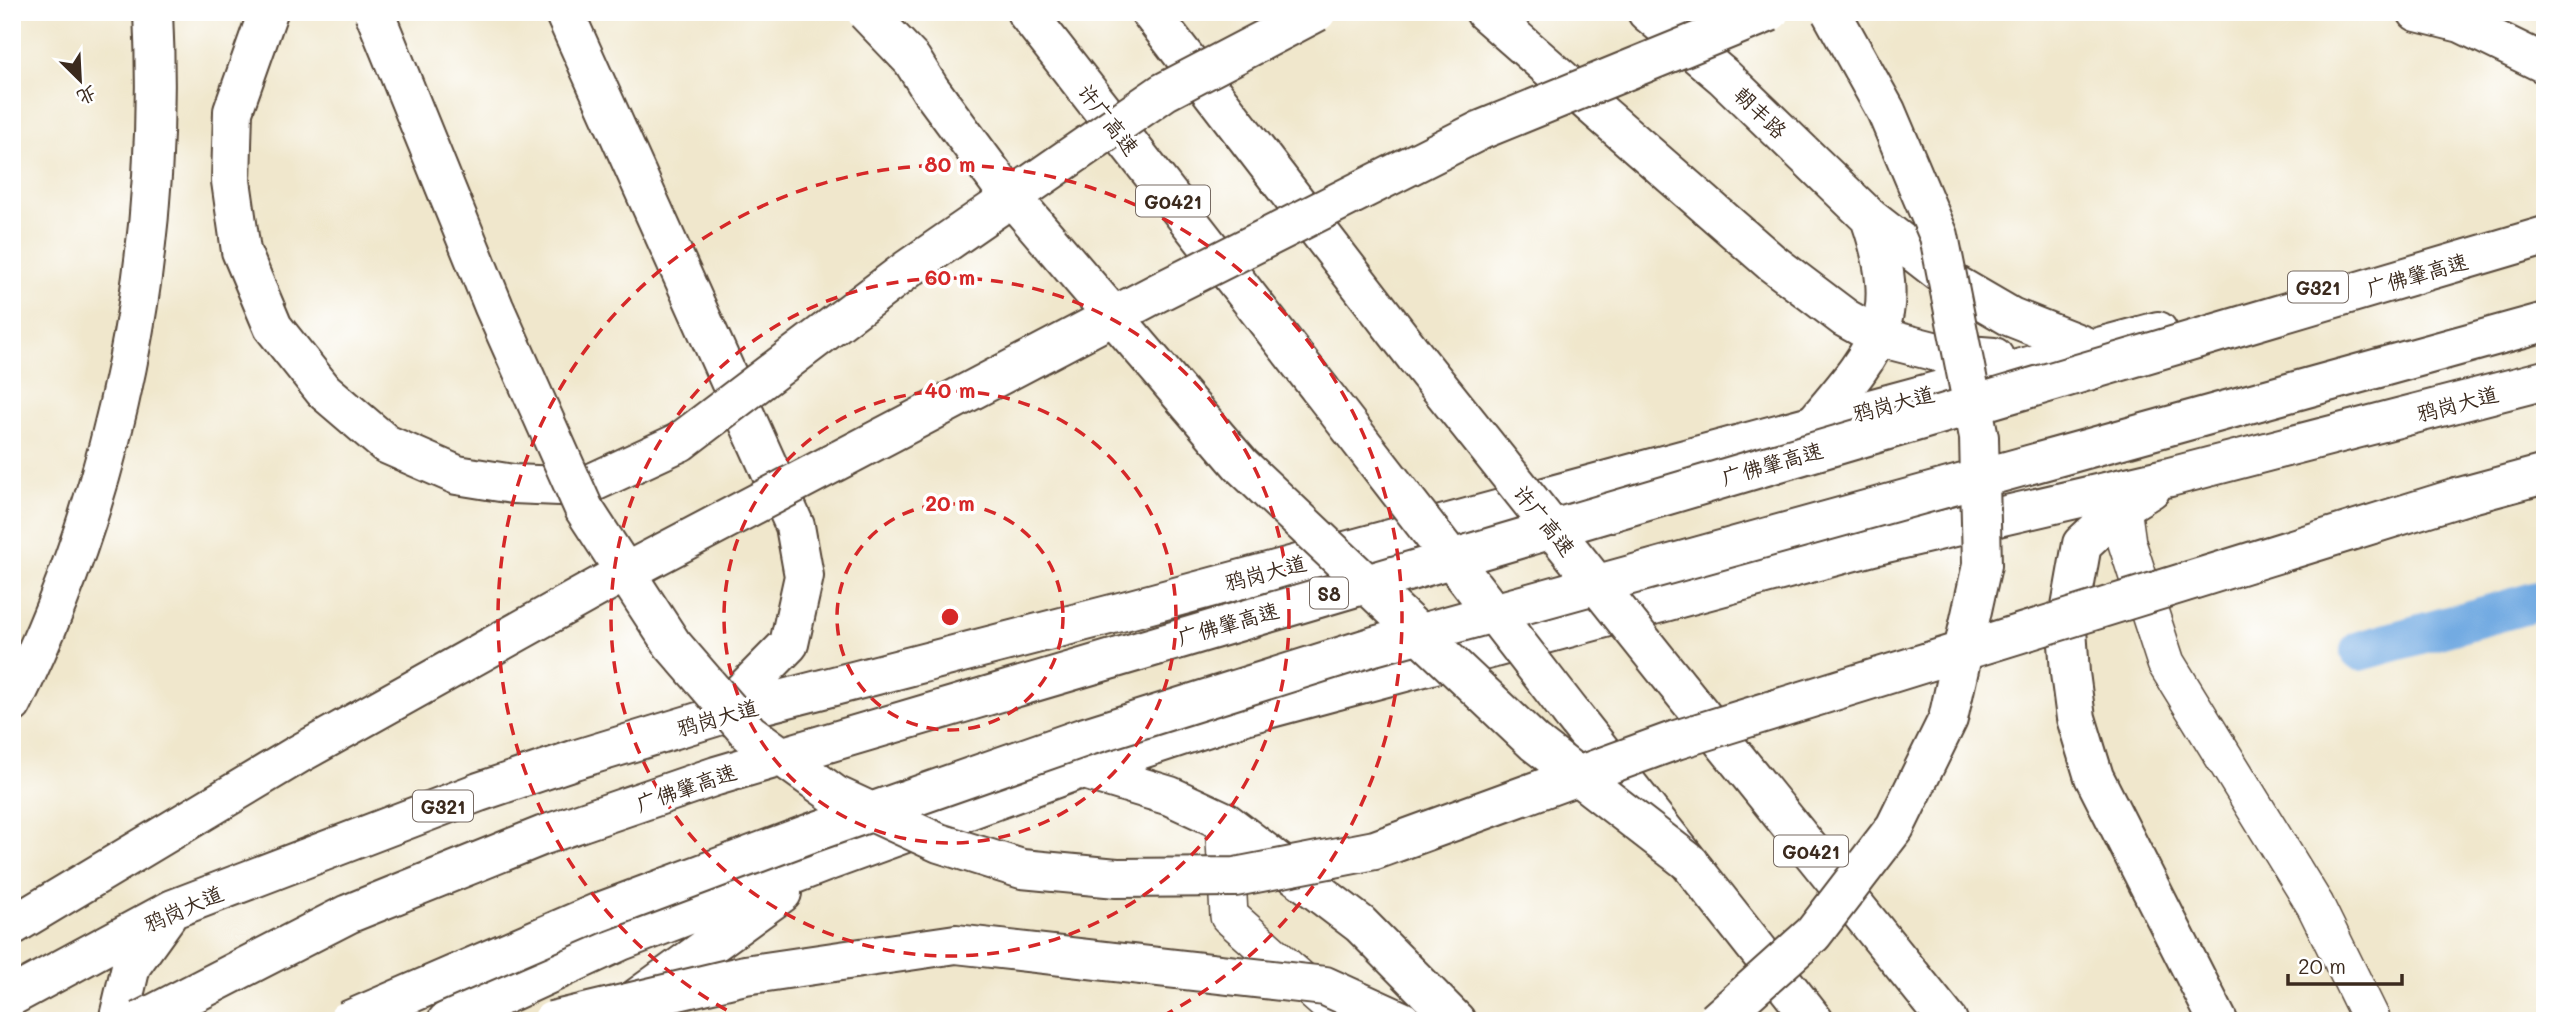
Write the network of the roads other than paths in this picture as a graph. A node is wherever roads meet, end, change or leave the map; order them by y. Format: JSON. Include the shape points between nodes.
{"nodes":[{"id":1,"x":153,"y":12,"type":"edge"},
{"id":2,"x":268,"y":12,"type":"edge"},
{"id":3,"x":374,"y":12,"type":"edge"},
{"id":4,"x":564,"y":12,"type":"edge"},
{"id":5,"x":866,"y":12,"type":"edge"},
{"id":6,"x":1026,"y":12,"type":"edge"},
{"id":7,"x":1150,"y":12,"type":"edge"},
{"id":8,"x":1317,"y":12,"type":"edge"},
{"id":9,"x":1485,"y":12,"type":"edge"},
{"id":10,"x":1647,"y":12,"type":"edge"},
{"id":11,"x":1770,"y":12,"type":"edge"},
{"id":12,"x":1831,"y":12,"type":"edge"},
{"id":13,"x":2417,"y":12,"type":"edge"},
{"id":14,"x":2545,"y":64,"type":"edge"},
{"id":15,"x":1870,"y":218,"type":"junction"},
{"id":16,"x":2545,"y":224,"type":"edge"},
{"id":17,"x":2545,"y":236,"type":"edge"},
{"id":18,"x":2545,"y":322,"type":"edge"},
{"id":19,"x":1879,"y":337,"type":"junction"},
{"id":20,"x":2092,"y":349,"type":"junction"},
{"id":21,"x":2045,"y":362,"type":"junction"},
{"id":22,"x":2545,"y":380,"type":"edge"},
{"id":23,"x":1814,"y":424,"type":"junction"},
{"id":24,"x":2545,"y":474,"type":"edge"},
{"id":25,"x":2170,"y":477,"type":"junction"},
{"id":26,"x":2123,"y":507,"type":"junction"},
{"id":27,"x":12,"y":704,"type":"edge"},
{"id":28,"x":718,"y":716,"type":"junction"},
{"id":29,"x":1081,"y":769,"type":"junction"},
{"id":30,"x":1224,"y":821,"type":"junction"},
{"id":31,"x":826,"y":862,"type":"junction"},
{"id":32,"x":1690,"y":863,"type":"junction"},
{"id":33,"x":173,"y":909,"type":"junction"},
{"id":34,"x":12,"y":926,"type":"edge"},
{"id":35,"x":12,"y":996,"type":"edge"},
{"id":36,"x":118,"y":1021,"type":"edge"},
{"id":37,"x":140,"y":1021,"type":"edge"},
{"id":38,"x":347,"y":1021,"type":"edge"},
{"id":39,"x":447,"y":1021,"type":"edge"},
{"id":40,"x":552,"y":1021,"type":"edge"},
{"id":41,"x":607,"y":1021,"type":"edge"},
{"id":42,"x":1347,"y":1021,"type":"edge"},
{"id":43,"x":1402,"y":1021,"type":"edge"},
{"id":44,"x":1456,"y":1021,"type":"edge"},
{"id":45,"x":1716,"y":1021,"type":"edge"},
{"id":46,"x":1814,"y":1021,"type":"edge"},
{"id":47,"x":1948,"y":1021,"type":"edge"},
{"id":48,"x":2218,"y":1021,"type":"edge"},
{"id":49,"x":2372,"y":1021,"type":"edge"}],
"edges":[{"from":1,"to":27,"type":"main road","via":[[153,197],[130,364],[86,524],[47,635]]},
{"from":2,"to":8,"type":"main road","bridge":true,"via":[[233,111],[231,181],[241,251],[273,327],[324,391],[386,444],[457,475],[513,484],[583,487],[680,442],[908,269],[1164,92]]},
{"from":3,"to":24,"type":"main road","bridge":true,"via":[[494,307],[584,509],[672,644],[749,733],[835,795],[940,843],[1022,869],[1118,878],[1235,877],[1374,849],[1676,740]]},
{"from":4,"to":28,"type":"main road","via":[[795,526],[804,576],[789,644]]},
{"from":5,"to":32,"type":"main road","bridge":true,"via":[[912,60],[998,181],[1241,465],[1535,743]]},
{"from":6,"to":32,"type":"main road","name":"许广高速","number":"G0421","bridge":true},
{"from":7,"to":47,"type":"main road","name":"许广高速","number":"G0421","bridge":true,"via":[[1417,359]]},
{"from":9,"to":19,"type":"main road","via":[[1771,262],[1845,318]]},
{"from":10,"to":15,"type":"main road","name":"朝丰路","via":[[1724,77]]},
{"from":11,"to":34,"type":"main road","bridge":true,"via":[[1481,130],[1144,300],[607,582],[297,755]]},
{"from":12,"to":45,"type":"main road","bridge":true,"via":[[1886,111],[1939,236],[1979,437],[1982,565],[1948,719],[1895,827],[1813,934]]},
{"from":13,"to":14,"type":"main road","via":[[2461,23]]},
{"from":15,"to":19,"type":"main road","via":[[1883,256],[1886,292]]},
{"from":15,"to":20,"type":"main road","name":"朝丰路","via":[[1956,285],[2011,317]]},
{"from":16,"to":20,"type":"main road","name":"鸦岗大道","number":"G321"},
{"from":17,"to":37,"type":"main road","name":"广佛肇高速","number":"S8","bridge":true,"via":[[716,776],[544,835],[348,914]]},
{"from":18,"to":38,"type":"main road","bridge":true,"via":[[1374,646],[1082,738],[811,832],[597,913]]},
{"from":19,"to":21,"type":"main road","via":[[1941,353]]},
{"from":19,"to":23,"type":"main road","via":[[1855,375]]},
{"from":20,"to":21,"type":"main road","name":"鸦岗大道"},
{"from":21,"to":23,"type":"main road","name":"鸦岗大道"},
{"from":22,"to":25,"type":"main road","name":"鸦岗大道"},
{"from":23,"to":28,"type":"main road","name":"鸦岗大道"},
{"from":25,"to":26,"type":"main road"},
{"from":25,"to":29,"type":"main road","name":"鸦岗大道","via":[[1767,574],[1245,715]]},
{"from":26,"to":48,"type":"main road","via":[[2082,544],[2067,629],[2076,718],[2094,777]]},
{"from":26,"to":49,"type":"street","via":[[2127,542],[2166,663],[2315,905]]},
{"from":28,"to":33,"type":"main road","name":"鸦岗大道","number":"G321","via":[[479,792]]},
{"from":29,"to":30,"type":"main road","via":[[1170,796]]},
{"from":29,"to":31,"type":"main road","name":"鸦岗大道"},
{"from":30,"to":42,"type":"street","via":[[1229,916]]},
{"from":30,"to":44,"type":"main road","via":[[1360,924]]},
{"from":31,"to":39,"type":"main road","name":"鸦岗大道","via":[[621,941]]},
{"from":31,"to":41,"type":"main road"},
{"from":32,"to":46,"type":"main road","name":"许广高速","number":"G0421"},
{"from":33,"to":35,"type":"main road","name":"鸦岗大道"},
{"from":33,"to":36,"type":"main road","via":[[131,966]]},
{"from":40,"to":43,"type":"main road","bridge":true,"via":[[744,975],[956,944],[1325,986]]}]}
